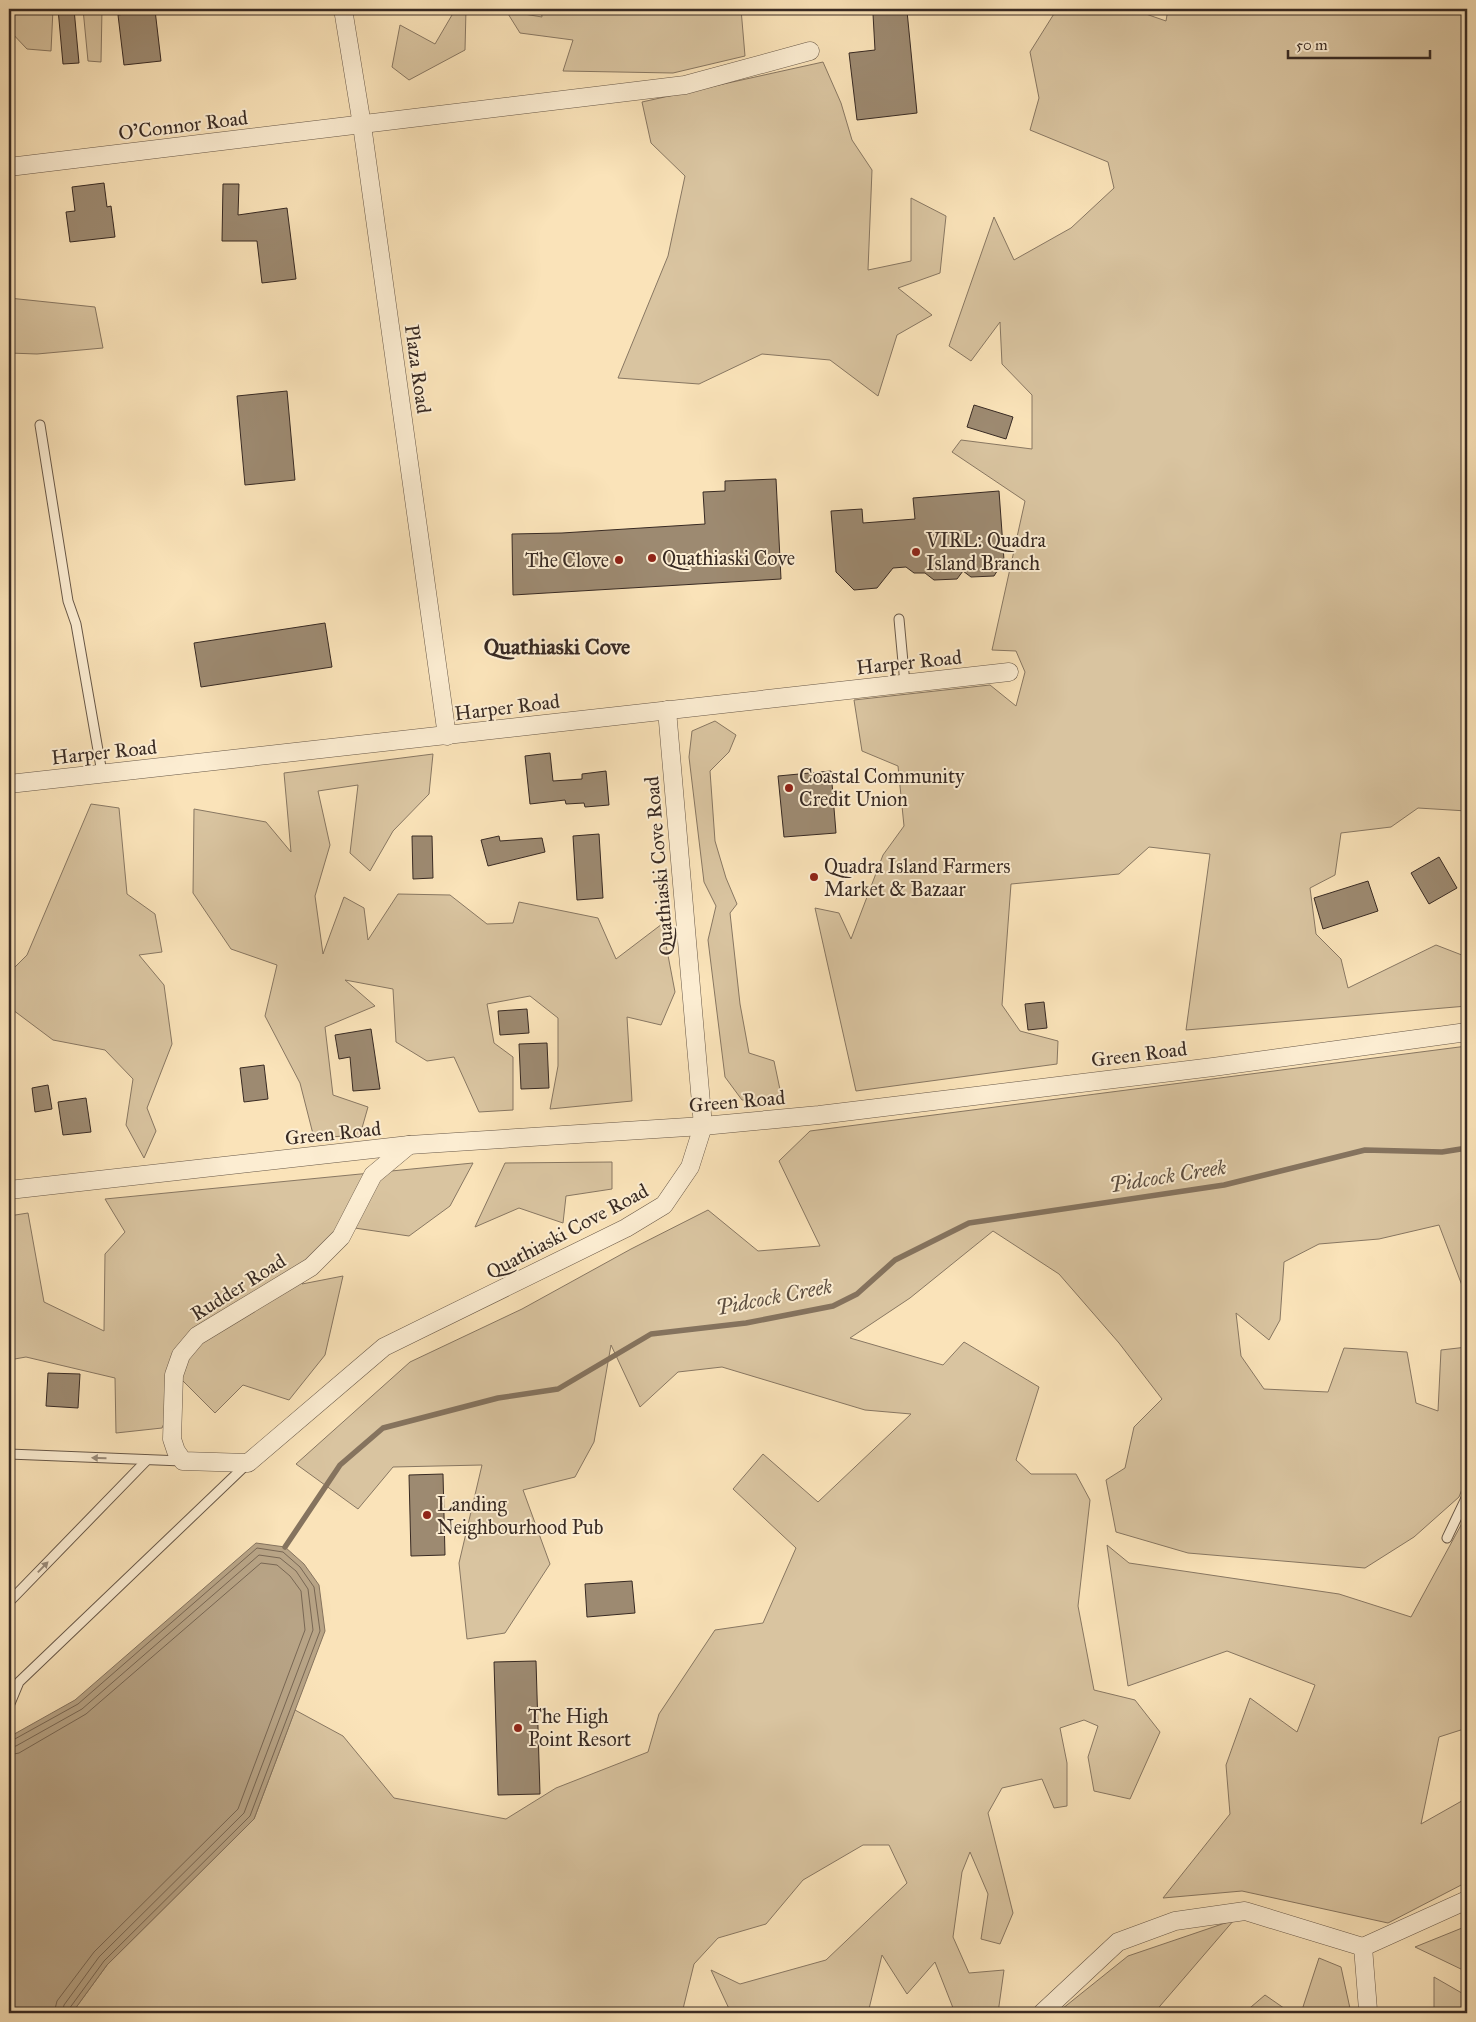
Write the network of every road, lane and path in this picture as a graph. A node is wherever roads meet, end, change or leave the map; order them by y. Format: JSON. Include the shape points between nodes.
{"nodes":[{"id":1,"x":343,"y":9,"type":"edge"},
{"id":2,"x":810,"y":51,"type":"dead end"},
{"id":3,"x":362,"y":125,"type":"junction"},
{"id":4,"x":9,"y":167,"type":"edge"},
{"id":5,"x":40,"y":425,"type":"dead end"},
{"id":6,"x":899,"y":619,"type":"dead end"},
{"id":7,"x":1010,"y":672,"type":"dead end"},
{"id":8,"x":905,"y":684,"type":"junction"},
{"id":9,"x":667,"y":710,"type":"junction"},
{"id":10,"x":447,"y":736,"type":"junction"},
{"id":11,"x":102,"y":773,"type":"junction"},
{"id":12,"x":9,"y":784,"type":"edge"},
{"id":13,"x":1467,"y":1032,"type":"edge"},
{"id":14,"x":702,"y":1126,"type":"junction"},
{"id":15,"x":409,"y":1146,"type":"junction"},
{"id":16,"x":9,"y":1190,"type":"edge"},
{"id":17,"x":9,"y":1454,"type":"edge"},
{"id":18,"x":147,"y":1460,"type":"junction"},
{"id":19,"x":183,"y":1461,"type":"junction"},
{"id":20,"x":248,"y":1463,"type":"junction"},
{"id":21,"x":1467,"y":1496,"type":"edge"},
{"id":22,"x":1447,"y":1538,"type":"dead end"},
{"id":23,"x":9,"y":1602,"type":"edge"},
{"id":24,"x":9,"y":1706,"type":"edge"},
{"id":25,"x":1467,"y":1900,"type":"edge"},
{"id":26,"x":1363,"y":1947,"type":"junction"},
{"id":27,"x":1042,"y":2013,"type":"edge"},
{"id":28,"x":1370,"y":2013,"type":"edge"}],
"edges":[{"from":1,"to":3,"type":"street","name":"Plaza Road"},
{"from":2,"to":3,"type":"street","name":"O'Connor Road","via":[[685,85]]},
{"from":3,"to":4,"type":"street","name":"O'Connor Road"},
{"from":3,"to":10,"type":"street","name":"Plaza Road"},
{"from":5,"to":11,"type":"lane","via":[[68,601],[76,624]]},
{"from":6,"to":8,"type":"lane"},
{"from":7,"to":8,"type":"street","name":"Harper Road"},
{"from":8,"to":9,"type":"street","name":"Harper Road"},
{"from":9,"to":10,"type":"street","name":"Harper Road"},
{"from":9,"to":14,"type":"street","name":"Quathiaski Cove Road"},
{"from":10,"to":11,"type":"street","name":"Harper Road"},
{"from":11,"to":12,"type":"street","name":"Harper Road"},
{"from":13,"to":14,"type":"street","name":"Green Road","via":[[1213,1067]]},
{"from":14,"to":15,"type":"street","name":"Green Road"},
{"from":14,"to":20,"type":"street","name":"Quathiaski Cove Road","via":[[690,1167],[664,1205],[626,1228],[384,1347]]},
{"from":15,"to":16,"type":"street","name":"Green Road"},
{"from":15,"to":19,"type":"street","name":"Rudder Road","via":[[373,1176],[341,1237],[311,1267],[197,1336],[181,1355],[174,1375],[172,1439]]},
{"from":18,"to":17,"type":"lane","one_way":true},
{"from":18,"to":19,"type":"lane"},
{"from":23,"to":18,"type":"lane","one_way":true},
{"from":19,"to":20,"type":"street"},
{"from":20,"to":24,"type":"lane","via":[[19,1682]]},
{"from":21,"to":22,"type":"lane"},
{"from":25,"to":26,"type":"street"},
{"from":26,"to":27,"type":"street","via":[[1245,1911],[1175,1921],[1118,1942]]},
{"from":26,"to":28,"type":"street"}]}
